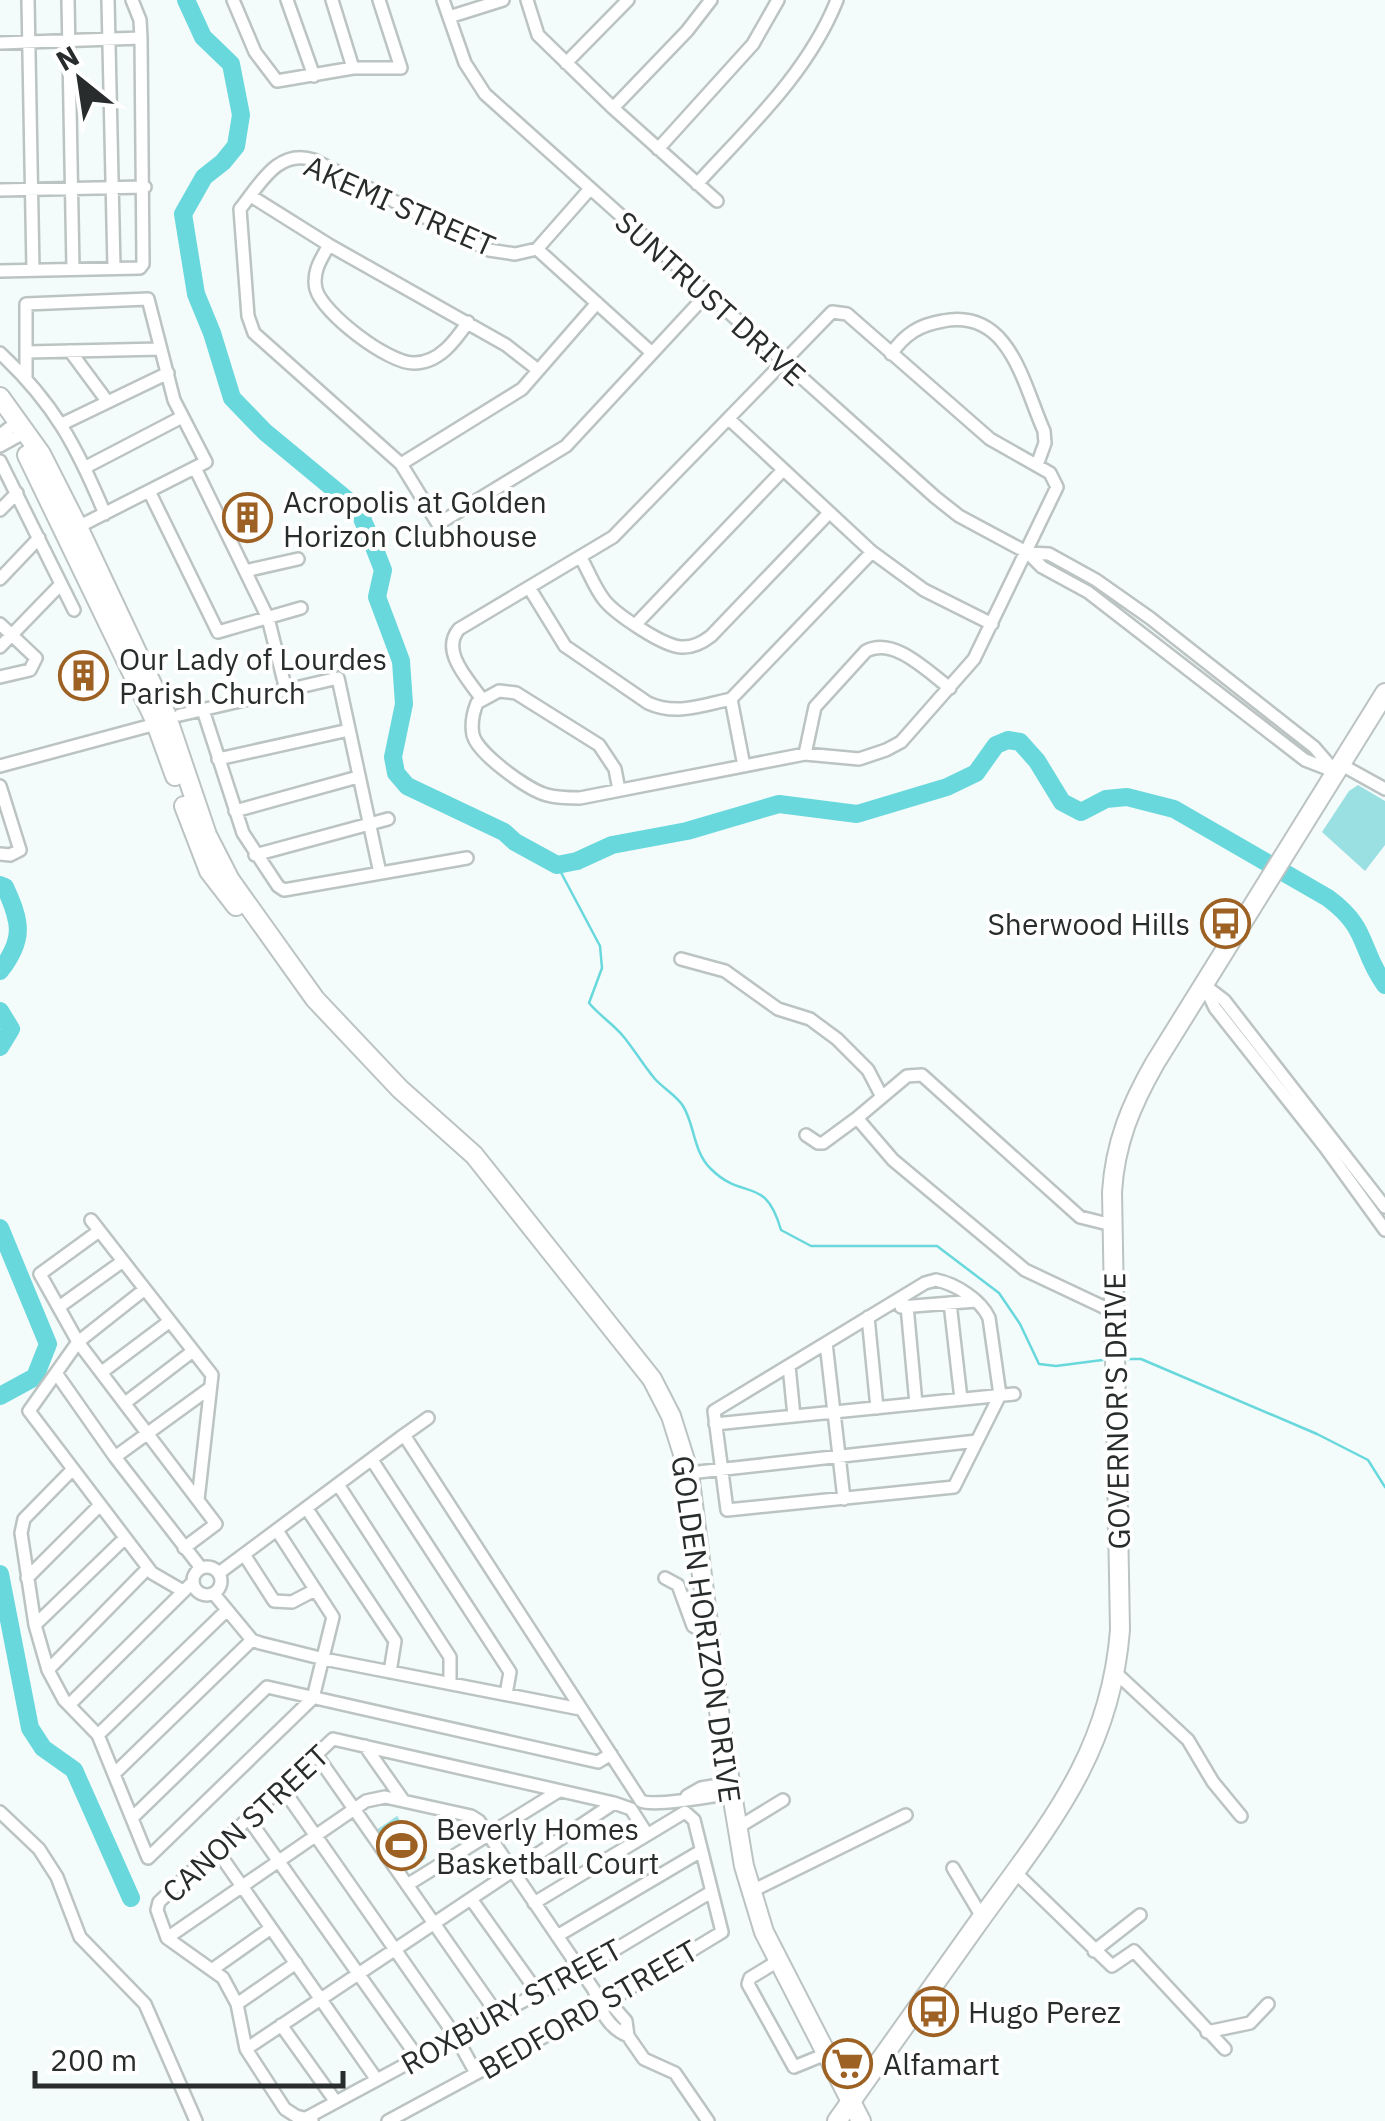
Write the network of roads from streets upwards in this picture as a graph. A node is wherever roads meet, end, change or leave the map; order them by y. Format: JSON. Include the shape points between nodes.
{"nodes":[{"id":1,"x":28,"y":0,"type":"edge"},
{"id":2,"x":68,"y":0,"type":"edge"},
{"id":3,"x":108,"y":0,"type":"edge"},
{"id":4,"x":132,"y":0,"type":"edge"},
{"id":5,"x":233,"y":0,"type":"edge"},
{"id":6,"x":287,"y":0,"type":"edge"},
{"id":7,"x":332,"y":0,"type":"edge"},
{"id":8,"x":378,"y":0,"type":"edge"},
{"id":9,"x":444,"y":0,"type":"edge"},
{"id":10,"x":503,"y":0,"type":"edge"},
{"id":11,"x":527,"y":0,"type":"edge"},
{"id":12,"x":628,"y":0,"type":"edge"},
{"id":13,"x":711,"y":0,"type":"edge"},
{"id":14,"x":778,"y":0,"type":"edge"},
{"id":15,"x":838,"y":0,"type":"edge"},
{"id":16,"x":449,"y":17,"type":"junction"},
{"id":17,"x":141,"y":38,"type":"junction"},
{"id":18,"x":108,"y":39,"type":"junction"},
{"id":19,"x":68,"y":40,"type":"junction"},
{"id":20,"x":0,"y":42,"type":"edge"},
{"id":21,"x":29,"y":42,"type":"junction"},
{"id":22,"x":566,"y":63,"type":"junction"},
{"id":23,"x":353,"y":68,"type":"junction"},
{"id":24,"x":314,"y":76,"type":"junction"},
{"id":25,"x":613,"y":108,"type":"junction"},
{"id":26,"x":658,"y":148,"type":"junction"},
{"id":27,"x":697,"y":184,"type":"junction"},
{"id":28,"x":145,"y":187,"type":"junction"},
{"id":29,"x":71,"y":188,"type":"junction"},
{"id":30,"x":112,"y":188,"type":"junction"},
{"id":31,"x":32,"y":189,"type":"junction"},
{"id":32,"x":0,"y":190,"type":"edge"},
{"id":33,"x":589,"y":190,"type":"junction"},
{"id":34,"x":251,"y":196,"type":"junction"},
{"id":35,"x":716,"y":201,"type":"dead end"},
{"id":36,"x":329,"y":245,"type":"junction"},
{"id":37,"x":537,"y":248,"type":"junction"},
{"id":38,"x":114,"y":268,"type":"junction"},
{"id":39,"x":73,"y":269,"type":"junction"},
{"id":40,"x":33,"y":270,"type":"junction"},
{"id":41,"x":0,"y":272,"type":"edge"},
{"id":42,"x":707,"y":294,"type":"junction"},
{"id":43,"x":597,"y":303,"type":"junction"},
{"id":44,"x":468,"y":322,"type":"junction"},
{"id":45,"x":161,"y":349,"type":"junction"},
{"id":46,"x":70,"y":351,"type":"junction"},
{"id":47,"x":27,"y":352,"type":"junction"},
{"id":48,"x":0,"y":353,"type":"edge"},
{"id":49,"x":652,"y":353,"type":"junction"},
{"id":50,"x":892,"y":354,"type":"junction"},
{"id":51,"x":783,"y":364,"type":"junction"},
{"id":52,"x":538,"y":370,"type":"junction"},
{"id":53,"x":168,"y":373,"type":"junction"},
{"id":54,"x":26,"y":377,"type":"junction"},
{"id":55,"x":0,"y":397,"type":"edge"},
{"id":56,"x":107,"y":402,"type":"junction"},
{"id":57,"x":182,"y":418,"type":"junction"},
{"id":58,"x":730,"y":420,"type":"junction"},
{"id":59,"x":62,"y":424,"type":"junction"},
{"id":60,"x":11,"y":430,"type":"edge"},
{"id":61,"x":0,"y":461,"type":"edge"},
{"id":62,"x":400,"y":464,"type":"junction"},
{"id":63,"x":1037,"y":465,"type":"junction"},
{"id":64,"x":86,"y":467,"type":"junction"},
{"id":65,"x":195,"y":468,"type":"junction"},
{"id":66,"x":782,"y":470,"type":"junction"},
{"id":67,"x":17,"y":492,"type":"junction"},
{"id":68,"x":149,"y":492,"type":"junction"},
{"id":69,"x":0,"y":510,"type":"edge"},
{"id":70,"x":829,"y":513,"type":"junction"},
{"id":71,"x":105,"y":514,"type":"junction"},
{"id":72,"x":72,"y":530,"type":"junction"},
{"id":73,"x":39,"y":538,"type":"junction"},
{"id":74,"x":872,"y":552,"type":"junction"},
{"id":75,"x":1028,"y":552,"type":"junction"},
{"id":76,"x":582,"y":558,"type":"junction"},
{"id":77,"x":298,"y":559,"type":"dead end"},
{"id":78,"x":245,"y":571,"type":"junction"},
{"id":79,"x":0,"y":579,"type":"edge"},
{"id":80,"x":61,"y":584,"type":"junction"},
{"id":81,"x":530,"y":589,"type":"junction"},
{"id":82,"x":300,"y":608,"type":"dead end"},
{"id":83,"x":74,"y":610,"type":"dead end"},
{"id":84,"x":268,"y":618,"type":"junction"},
{"id":85,"x":0,"y":624,"type":"edge"},
{"id":86,"x":636,"y":624,"type":"junction"},
{"id":87,"x":992,"y":624,"type":"junction"},
{"id":88,"x":12,"y":635,"type":"junction"},
{"id":89,"x":0,"y":648,"type":"edge"},
{"id":90,"x":0,"y":678,"type":"edge"},
{"id":91,"x":950,"y":688,"type":"junction"},
{"id":92,"x":286,"y":690,"type":"junction"},
{"id":93,"x":1385,"y":693,"type":"edge"},
{"id":94,"x":481,"y":698,"type":"junction"},
{"id":95,"x":731,"y":698,"type":"junction"},
{"id":96,"x":203,"y":710,"type":"junction"},
{"id":97,"x":180,"y":715,"type":"dead end"},
{"id":98,"x":156,"y":724,"type":"junction"},
{"id":99,"x":349,"y":730,"type":"junction"},
{"id":100,"x":805,"y":754,"type":"junction"},
{"id":101,"x":218,"y":759,"type":"junction"},
{"id":102,"x":0,"y":766,"type":"edge"},
{"id":103,"x":744,"y":766,"type":"junction"},
{"id":104,"x":1338,"y":768,"type":"junction"},
{"id":105,"x":358,"y":777,"type":"junction"},
{"id":106,"x":0,"y":786,"type":"edge"},
{"id":107,"x":1385,"y":789,"type":"edge"},
{"id":108,"x":619,"y":790,"type":"junction"},
{"id":109,"x":235,"y":811,"type":"junction"},
{"id":110,"x":388,"y":819,"type":"dead end"},
{"id":111,"x":368,"y":823,"type":"junction"},
{"id":112,"x":0,"y":854,"type":"edge"},
{"id":113,"x":255,"y":855,"type":"junction"},
{"id":114,"x":467,"y":858,"type":"dead end"},
{"id":115,"x":380,"y":873,"type":"junction"},
{"id":116,"x":262,"y":922,"type":"junction"},
{"id":117,"x":681,"y":959,"type":"dead end"},
{"id":118,"x":1204,"y":985,"type":"junction"},
{"id":119,"x":882,"y":1096,"type":"junction"},
{"id":120,"x":857,"y":1118,"type":"junction"},
{"id":121,"x":806,"y":1135,"type":"dead end"},
{"id":122,"x":1385,"y":1207,"type":"edge"},
{"id":123,"x":1112,"y":1225,"type":"junction"},
{"id":124,"x":1385,"y":1230,"type":"edge"},
{"id":125,"x":123,"y":1261,"type":"junction"},
{"id":126,"x":145,"y":1289,"type":"junction"},
{"id":127,"x":976,"y":1301,"type":"junction"},
{"id":128,"x":950,"y":1303,"type":"junction"},
{"id":129,"x":908,"y":1306,"type":"junction"},
{"id":130,"x":59,"y":1307,"type":"junction"},
{"id":131,"x":882,"y":1308,"type":"junction"},
{"id":132,"x":868,"y":1318,"type":"junction"},
{"id":133,"x":1114,"y":1318,"type":"junction"},
{"id":134,"x":170,"y":1321,"type":"junction"},
{"id":135,"x":78,"y":1342,"type":"junction"},
{"id":136,"x":826,"y":1343,"type":"junction"},
{"id":137,"x":193,"y":1351,"type":"junction"},
{"id":138,"x":789,"y":1366,"type":"junction"},
{"id":139,"x":102,"y":1372,"type":"junction"},
{"id":140,"x":56,"y":1373,"type":"junction"},
{"id":141,"x":210,"y":1388,"type":"junction"},
{"id":142,"x":1007,"y":1395,"type":"junction"},
{"id":143,"x":960,"y":1400,"type":"junction"},
{"id":144,"x":125,"y":1404,"type":"junction"},
{"id":145,"x":916,"y":1404,"type":"junction"},
{"id":146,"x":877,"y":1408,"type":"junction"},
{"id":147,"x":834,"y":1412,"type":"junction"},
{"id":148,"x":794,"y":1416,"type":"junction"},
{"id":149,"x":428,"y":1418,"type":"dead end"},
{"id":150,"x":715,"y":1424,"type":"junction"},
{"id":151,"x":148,"y":1434,"type":"junction"},
{"id":152,"x":404,"y":1435,"type":"junction"},
{"id":153,"x":978,"y":1441,"type":"junction"},
{"id":154,"x":839,"y":1455,"type":"junction"},
{"id":155,"x":115,"y":1457,"type":"junction"},
{"id":156,"x":372,"y":1460,"type":"junction"},
{"id":157,"x":721,"y":1468,"type":"junction"},
{"id":158,"x":73,"y":1469,"type":"junction"},
{"id":159,"x":690,"y":1473,"type":"junction"},
{"id":160,"x":338,"y":1486,"type":"junction"},
{"id":161,"x":844,"y":1498,"type":"junction"},
{"id":162,"x":198,"y":1500,"type":"junction"},
{"id":163,"x":99,"y":1506,"type":"junction"},
{"id":164,"x":308,"y":1510,"type":"junction"},
{"id":165,"x":278,"y":1532,"type":"junction"},
{"id":166,"x":124,"y":1539,"type":"junction"},
{"id":167,"x":184,"y":1548,"type":"junction"},
{"id":168,"x":245,"y":1556,"type":"junction"},
{"id":169,"x":148,"y":1568,"type":"junction"},
{"id":170,"x":201,"y":1568,"type":"junction"},
{"id":171,"x":219,"y":1574,"type":"junction"},
{"id":172,"x":27,"y":1578,"type":"junction"},
{"id":173,"x":665,"y":1578,"type":"dead end"},
{"id":174,"x":188,"y":1586,"type":"junction"},
{"id":175,"x":315,"y":1590,"type":"junction"},
{"id":176,"x":214,"y":1594,"type":"junction"},
{"id":177,"x":228,"y":1610,"type":"junction"},
{"id":178,"x":35,"y":1624,"type":"junction"},
{"id":179,"x":709,"y":1628,"type":"junction"},
{"id":180,"x":252,"y":1640,"type":"junction"},
{"id":181,"x":324,"y":1659,"type":"junction"},
{"id":182,"x":48,"y":1670,"type":"junction"},
{"id":183,"x":390,"y":1672,"type":"junction"},
{"id":184,"x":1115,"y":1672,"type":"junction"},
{"id":185,"x":450,"y":1684,"type":"junction"},
{"id":186,"x":506,"y":1694,"type":"junction"},
{"id":187,"x":313,"y":1698,"type":"junction"},
{"id":188,"x":70,"y":1705,"type":"junction"},
{"id":189,"x":580,"y":1709,"type":"junction"},
{"id":190,"x":98,"y":1736,"type":"junction"},
{"id":191,"x":365,"y":1746,"type":"junction"},
{"id":192,"x":315,"y":1754,"type":"junction"},
{"id":193,"x":611,"y":1754,"type":"junction"},
{"id":194,"x":114,"y":1773,"type":"junction"},
{"id":195,"x":281,"y":1786,"type":"junction"},
{"id":196,"x":730,"y":1788,"type":"junction"},
{"id":197,"x":558,"y":1790,"type":"junction"},
{"id":198,"x":782,"y":1800,"type":"dead end"},
{"id":199,"x":403,"y":1801,"type":"junction"},
{"id":200,"x":614,"y":1803,"type":"junction"},
{"id":201,"x":354,"y":1809,"type":"junction"},
{"id":202,"x":0,"y":1812,"type":"edge"},
{"id":203,"x":906,"y":1815,"type":"dead end"},
{"id":204,"x":1241,"y":1816,"type":"dead end"},
{"id":205,"x":132,"y":1818,"type":"junction"},
{"id":206,"x":248,"y":1818,"type":"junction"},
{"id":207,"x":737,"y":1828,"type":"junction"},
{"id":208,"x":646,"y":1834,"type":"junction"},
{"id":209,"x":316,"y":1835,"type":"junction"},
{"id":210,"x":488,"y":1835,"type":"junction"},
{"id":211,"x":216,"y":1849,"type":"junction"},
{"id":212,"x":701,"y":1851,"type":"junction"},
{"id":213,"x":278,"y":1861,"type":"junction"},
{"id":214,"x":953,"y":1868,"type":"dead end"},
{"id":215,"x":512,"y":1871,"type":"junction"},
{"id":216,"x":1015,"y":1872,"type":"junction"},
{"id":217,"x":407,"y":1885,"type":"junction"},
{"id":218,"x":242,"y":1886,"type":"junction"},
{"id":219,"x":752,"y":1890,"type":"junction"},
{"id":220,"x":711,"y":1892,"type":"junction"},
{"id":221,"x":471,"y":1898,"type":"junction"},
{"id":222,"x":534,"y":1903,"type":"junction"},
{"id":223,"x":1140,"y":1915,"type":"dead end"},
{"id":224,"x":982,"y":1917,"type":"junction"},
{"id":225,"x":434,"y":1924,"type":"junction"},
{"id":226,"x":271,"y":1928,"type":"junction"},
{"id":227,"x":557,"y":1936,"type":"junction"},
{"id":228,"x":167,"y":1938,"type":"junction"},
{"id":229,"x":395,"y":1950,"type":"junction"},
{"id":230,"x":1094,"y":1952,"type":"junction"},
{"id":231,"x":778,"y":1961,"type":"junction"},
{"id":232,"x":296,"y":1963,"type":"junction"},
{"id":233,"x":212,"y":1969,"type":"junction"},
{"id":234,"x":581,"y":1970,"type":"junction"},
{"id":235,"x":358,"y":1974,"type":"junction"},
{"id":236,"x":538,"y":1993,"type":"junction"},
{"id":237,"x":320,"y":1999,"type":"junction"},
{"id":238,"x":238,"y":2004,"type":"junction"},
{"id":239,"x":604,"y":2004,"type":"junction"},
{"id":240,"x":1268,"y":2004,"type":"dead end"},
{"id":241,"x":498,"y":2015,"type":"junction"},
{"id":242,"x":281,"y":2025,"type":"junction"},
{"id":243,"x":1207,"y":2032,"type":"junction"},
{"id":244,"x":456,"y":2037,"type":"junction"},
{"id":245,"x":246,"y":2049,"type":"junction"},
{"id":246,"x":1225,"y":2049,"type":"dead end"},
{"id":247,"x":826,"y":2054,"type":"junction"},
{"id":248,"x":418,"y":2058,"type":"junction"},
{"id":249,"x":476,"y":2073,"type":"junction"},
{"id":250,"x":377,"y":2080,"type":"junction"},
{"id":251,"x":336,"y":2102,"type":"junction"},
{"id":252,"x":851,"y":2102,"type":"junction"},
{"id":253,"x":310,"y":2119,"type":"edge"},
{"id":254,"x":196,"y":2121,"type":"edge"},
{"id":255,"x":388,"y":2121,"type":"edge"},
{"id":256,"x":708,"y":2121,"type":"edge"},
{"id":257,"x":837,"y":2121,"type":"edge"},
{"id":258,"x":860,"y":2121,"type":"edge"}],
"edges":[{"from":1,"to":21,"type":"street"},
{"from":2,"to":19,"type":"street"},
{"from":3,"to":18,"type":"street"},
{"from":4,"to":17,"type":"street"},
{"from":5,"to":24,"type":"street","via":[[255,52],[277,81]]},
{"from":6,"to":24,"type":"street"},
{"from":7,"to":23,"type":"street"},
{"from":8,"to":23,"type":"street","via":[[400,68]]},
{"from":9,"to":16,"type":"street","name":"SUNTRUST DRIVE"},
{"from":10,"to":16,"type":"street"},
{"from":11,"to":22,"type":"street","via":[[538,35]]},
{"from":12,"to":22,"type":"street"},
{"from":13,"to":25,"type":"street"},
{"from":14,"to":26,"type":"street","via":[[753,44]]},
{"from":15,"to":27,"type":"street","via":[[788,85]]},
{"from":16,"to":33,"type":"street","name":"SUNTRUST DRIVE","via":[[476,84]]},
{"from":17,"to":18,"type":"street"},
{"from":17,"to":28,"type":"street"},
{"from":18,"to":19,"type":"street"},
{"from":18,"to":30,"type":"street"},
{"from":19,"to":21,"type":"street"},
{"from":19,"to":29,"type":"street"},
{"from":20,"to":21,"type":"street"},
{"from":21,"to":31,"type":"street"},
{"from":22,"to":25,"type":"street"},
{"from":23,"to":24,"type":"street"},
{"from":25,"to":26,"type":"street"},
{"from":26,"to":27,"type":"street"},
{"from":27,"to":35,"type":"street"},
{"from":28,"to":30,"type":"street"},
{"from":28,"to":38,"type":"street","via":[[143,264]]},
{"from":29,"to":30,"type":"street"},
{"from":29,"to":31,"type":"street"},
{"from":29,"to":39,"type":"street"},
{"from":30,"to":38,"type":"street"},
{"from":31,"to":32,"type":"street"},
{"from":31,"to":40,"type":"street"},
{"from":33,"to":37,"type":"street","name":"AKEMI STREET"},
{"from":33,"to":42,"type":"street","name":"SUNTRUST DRIVE"},
{"from":34,"to":36,"type":"street"},
{"from":34,"to":37,"type":"street","name":"AKEMI STREET","via":[[274,167],[300,155],[489,250],[515,254]]},
{"from":34,"to":62,"type":"street","name":"AKEMI STREET","via":[[240,209],[239,226],[254,333]]},
{"from":36,"to":44,"type":"street"},
{"from":36,"to":44,"type":"street","via":[[317,265],[322,302],[392,358],[414,364],[434,358]]},
{"from":37,"to":43,"type":"street"},
{"from":38,"to":39,"type":"street"},
{"from":39,"to":40,"type":"street"},
{"from":40,"to":41,"type":"street"},
{"from":42,"to":49,"type":"street"},
{"from":42,"to":51,"type":"street","name":"SUNTRUST DRIVE"},
{"from":43,"to":49,"type":"street"},
{"from":43,"to":52,"type":"street"},
{"from":44,"to":52,"type":"street"},
{"from":45,"to":46,"type":"street"},
{"from":45,"to":47,"type":"street","via":[[148,299],[26,304]]},
{"from":45,"to":53,"type":"street"},
{"from":46,"to":47,"type":"street"},
{"from":46,"to":56,"type":"street"},
{"from":47,"to":54,"type":"street"},
{"from":48,"to":54,"type":"street"},
{"from":49,"to":62,"type":"street","name":"AKEMI STREET","via":[[566,446],[438,524]]},
{"from":50,"to":51,"type":"street","via":[[837,311]]},
{"from":50,"to":63,"type":"street","via":[[990,439]]},
{"from":50,"to":63,"type":"street","via":[[926,324],[953,318],[990,328],[1011,352],[1044,430]]},
{"from":51,"to":58,"type":"street"},
{"from":51,"to":75,"type":"street","name":"SUNTRUST DRIVE","via":[[935,497]]},
{"from":52,"to":62,"type":"street","via":[[522,388]]},
{"from":53,"to":56,"type":"street"},
{"from":53,"to":57,"type":"street"},
{"from":54,"to":59,"type":"street"},
{"from":55,"to":60,"type":"street","name":"GOLDEN HORIZON DRIVE"},
{"from":56,"to":59,"type":"street"},
{"from":57,"to":64,"type":"street"},
{"from":57,"to":65,"type":"street","via":[[206,462]]},
{"from":58,"to":66,"type":"street"},
{"from":58,"to":76,"type":"street","via":[[613,538]]},
{"from":59,"to":64,"type":"street"},
{"from":60,"to":72,"type":"street","name":"GOLDEN HORIZON DRIVE"},
{"from":61,"to":67,"type":"street"},
{"from":63,"to":75,"type":"street","via":[[1057,487]]},
{"from":64,"to":71,"type":"street"},
{"from":65,"to":68,"type":"street"},
{"from":65,"to":78,"type":"street"},
{"from":66,"to":70,"type":"street"},
{"from":66,"to":86,"type":"street"},
{"from":67,"to":69,"type":"street"},
{"from":67,"to":73,"type":"street"},
{"from":68,"to":71,"type":"street"},
{"from":68,"to":84,"type":"street","via":[[218,632]]},
{"from":70,"to":74,"type":"street"},
{"from":70,"to":86,"type":"street","via":[[702,642],[679,647]]},
{"from":71,"to":72,"type":"street"},
{"from":72,"to":98,"type":"street","name":"GOLDEN HORIZON DRIVE"},
{"from":72,"to":116,"type":"street","name":"GOLDEN HORIZON DRIVE","via":[[166,714],[214,852]]},
{"from":73,"to":79,"type":"street"},
{"from":73,"to":80,"type":"street"},
{"from":74,"to":87,"type":"street","via":[[924,590]]},
{"from":74,"to":95,"type":"street"},
{"from":75,"to":87,"type":"street"},
{"from":75,"to":104,"type":"street","name":"SUNTRUST DRIVE","via":[[1049,554],[1096,580]]},
{"from":76,"to":81,"type":"street"},
{"from":76,"to":86,"type":"street","via":[[606,602]]},
{"from":77,"to":78,"type":"street"},
{"from":78,"to":84,"type":"street"},
{"from":80,"to":83,"type":"street"},
{"from":80,"to":88,"type":"street"},
{"from":81,"to":94,"type":"street","via":[[453,635],[452,653]]},
{"from":81,"to":95,"type":"street","via":[[564,646],[648,702],[675,710]]},
{"from":82,"to":84,"type":"street"},
{"from":84,"to":92,"type":"street"},
{"from":85,"to":88,"type":"street"},
{"from":87,"to":91,"type":"street"},
{"from":88,"to":89,"type":"street"},
{"from":88,"to":90,"type":"street","via":[[36,658],[35,666]]},
{"from":91,"to":100,"type":"street","via":[[886,750],[846,760]]},
{"from":91,"to":100,"type":"street","via":[[893,648],[874,646],[814,707]]},
{"from":92,"to":96,"type":"street"},
{"from":92,"to":99,"type":"street","via":[[338,678]]},
{"from":93,"to":104,"type":"street","name":"GOVERNOR'S DRIVE"},
{"from":94,"to":108,"type":"street","via":[[516,693],[599,745]]},
{"from":94,"to":108,"type":"street","via":[[474,739],[528,785],[559,798]]},
{"from":95,"to":103,"type":"street"},
{"from":96,"to":97,"type":"street"},
{"from":96,"to":101,"type":"street"},
{"from":98,"to":102,"type":"street"},
{"from":98,"to":116,"type":"street","name":"GOLDEN HORIZON DRIVE","via":[[209,871],[236,906]]},
{"from":99,"to":101,"type":"street"},
{"from":99,"to":105,"type":"street"},
{"from":100,"to":103,"type":"street"},
{"from":101,"to":109,"type":"street"},
{"from":103,"to":108,"type":"street"},
{"from":104,"to":107,"type":"street","name":"SUNTRUST DRIVE"},
{"from":104,"to":118,"type":"street","name":"GOVERNOR'S DRIVE"},
{"from":105,"to":109,"type":"street"},
{"from":105,"to":111,"type":"street"},
{"from":106,"to":112,"type":"street","via":[[20,850]]},
{"from":109,"to":113,"type":"street"},
{"from":110,"to":111,"type":"street"},
{"from":111,"to":113,"type":"street"},
{"from":111,"to":115,"type":"street"},
{"from":113,"to":115,"type":"street","via":[[284,890]]},
{"from":114,"to":115,"type":"street"},
{"from":116,"to":159,"type":"street","name":"GOLDEN HORIZON DRIVE","via":[[316,999],[400,1089],[474,1155],[652,1380]]},
{"from":117,"to":119,"type":"street","via":[[725,971],[778,1009],[810,1019],[868,1070]]},
{"from":118,"to":122,"type":"street","via":[[1224,1000]]},
{"from":118,"to":123,"type":"street","name":"GOVERNOR'S DRIVE","via":[[1127,1116],[1114,1164]]},
{"from":118,"to":124,"type":"street"},
{"from":119,"to":120,"type":"street"},
{"from":119,"to":123,"type":"street","via":[[922,1074],[1080,1217]]},
{"from":120,"to":121,"type":"street","via":[[823,1142]]},
{"from":120,"to":133,"type":"street","via":[[893,1160],[1016,1263]]},
{"from":123,"to":133,"type":"street","name":"GOVERNOR'S DRIVE"},
{"from":125,"to":126,"type":"street"},
{"from":125,"to":130,"type":"street"},
{"from":125,"to":130,"type":"street","via":[[95,1225],[40,1274]]},
{"from":126,"to":134,"type":"street"},
{"from":126,"to":135,"type":"street"},
{"from":127,"to":128,"type":"street"},
{"from":127,"to":131,"type":"street","via":[[936,1280]]},
{"from":127,"to":142,"type":"street","via":[[990,1318]]},
{"from":128,"to":129,"type":"street"},
{"from":128,"to":143,"type":"street"},
{"from":129,"to":131,"type":"street"},
{"from":129,"to":145,"type":"street"},
{"from":130,"to":135,"type":"street"},
{"from":131,"to":132,"type":"street"},
{"from":132,"to":136,"type":"street"},
{"from":132,"to":146,"type":"street"},
{"from":133,"to":184,"type":"street","name":"GOVERNOR'S DRIVE","via":[[1120,1611]]},
{"from":134,"to":137,"type":"street"},
{"from":134,"to":139,"type":"street"},
{"from":135,"to":139,"type":"street"},
{"from":135,"to":140,"type":"street"},
{"from":136,"to":138,"type":"street"},
{"from":136,"to":147,"type":"street"},
{"from":137,"to":141,"type":"street","via":[[212,1375]]},
{"from":137,"to":144,"type":"street"},
{"from":138,"to":148,"type":"street"},
{"from":138,"to":150,"type":"street","via":[[714,1411]]},
{"from":139,"to":144,"type":"street"},
{"from":140,"to":155,"type":"street"},
{"from":140,"to":158,"type":"street","via":[[30,1411]]},
{"from":141,"to":151,"type":"street"},
{"from":141,"to":162,"type":"street"},
{"from":142,"to":143,"type":"street"},
{"from":142,"to":153,"type":"street"},
{"from":143,"to":145,"type":"street"},
{"from":144,"to":151,"type":"street"},
{"from":145,"to":146,"type":"street"},
{"from":146,"to":147,"type":"street"},
{"from":147,"to":148,"type":"street"},
{"from":147,"to":154,"type":"street"},
{"from":148,"to":150,"type":"street"},
{"from":149,"to":152,"type":"street"},
{"from":150,"to":157,"type":"street"},
{"from":151,"to":155,"type":"street"},
{"from":151,"to":162,"type":"street"},
{"from":152,"to":156,"type":"street"},
{"from":152,"to":189,"type":"street"},
{"from":153,"to":154,"type":"street"},
{"from":153,"to":161,"type":"street","via":[[954,1487]]},
{"from":154,"to":157,"type":"street"},
{"from":154,"to":161,"type":"street"},
{"from":155,"to":167,"type":"street"},
{"from":156,"to":160,"type":"street"},
{"from":156,"to":186,"type":"street","via":[[510,1672]]},
{"from":157,"to":159,"type":"street"},
{"from":157,"to":161,"type":"street","via":[[726,1510]]},
{"from":158,"to":163,"type":"street"},
{"from":158,"to":172,"type":"street","via":[[24,1519]]},
{"from":159,"to":179,"type":"street","name":"GOLDEN HORIZON DRIVE"},
{"from":160,"to":164,"type":"street"},
{"from":160,"to":185,"type":"street","via":[[450,1656]]},
{"from":162,"to":167,"type":"street","via":[[216,1524]]},
{"from":163,"to":166,"type":"street"},
{"from":163,"to":172,"type":"street"},
{"from":164,"to":165,"type":"street"},
{"from":164,"to":183,"type":"street","via":[[395,1642]]},
{"from":165,"to":168,"type":"street"},
{"from":165,"to":175,"type":"street"},
{"from":166,"to":169,"type":"street"},
{"from":166,"to":178,"type":"street"},
{"from":167,"to":170,"type":"street"},
{"from":168,"to":171,"type":"street"},
{"from":168,"to":175,"type":"street","via":[[274,1600],[292,1602]]},
{"from":169,"to":174,"type":"street"},
{"from":169,"to":182,"type":"street"},
{"from":170,"to":171,"type":"street"},
{"from":170,"to":174,"type":"street"},
{"from":171,"to":176,"type":"street"},
{"from":172,"to":178,"type":"street"},
{"from":173,"to":179,"type":"street","via":[[678,1585],[692,1626]]},
{"from":174,"to":176,"type":"street"},
{"from":174,"to":188,"type":"street"},
{"from":175,"to":181,"type":"street","via":[[333,1618]]},
{"from":176,"to":177,"type":"street"},
{"from":177,"to":180,"type":"street"},
{"from":177,"to":190,"type":"street"},
{"from":178,"to":182,"type":"street"},
{"from":179,"to":196,"type":"street","name":"GOLDEN HORIZON DRIVE"},
{"from":180,"to":181,"type":"street"},
{"from":180,"to":194,"type":"street"},
{"from":181,"to":183,"type":"street"},
{"from":181,"to":187,"type":"street"},
{"from":182,"to":188,"type":"street"},
{"from":183,"to":185,"type":"street"},
{"from":184,"to":204,"type":"street","via":[[1188,1740]]},
{"from":184,"to":216,"type":"street","name":"GOVERNOR'S DRIVE","via":[[1082,1773]]},
{"from":185,"to":186,"type":"street"},
{"from":186,"to":189,"type":"street"},
{"from":187,"to":193,"type":"street","via":[[598,1762]]},
{"from":187,"to":205,"type":"street","via":[[266,1687]]},
{"from":187,"to":205,"type":"street","via":[[148,1858]]},
{"from":188,"to":190,"type":"street"},
{"from":189,"to":193,"type":"street"},
{"from":190,"to":194,"type":"street"},
{"from":191,"to":192,"type":"street","name":"CANON STREET","via":[[333,1739]]},
{"from":191,"to":197,"type":"street","name":"CANON STREET"},
{"from":191,"to":199,"type":"street"},
{"from":192,"to":195,"type":"street","name":"CANON STREET"},
{"from":192,"to":201,"type":"street"},
{"from":193,"to":196,"type":"street","via":[[641,1801],[656,1804]]},
{"from":194,"to":205,"type":"street"},
{"from":195,"to":206,"type":"street","name":"CANON STREET"},
{"from":195,"to":209,"type":"street"},
{"from":196,"to":207,"type":"street","name":"GOLDEN HORIZON DRIVE"},
{"from":197,"to":200,"type":"street","name":"CANON STREET"},
{"from":197,"to":210,"type":"street"},
{"from":198,"to":207,"type":"street"},
{"from":199,"to":201,"type":"street","via":[[375,1797]]},
{"from":199,"to":210,"type":"street","via":[[471,1816]]},
{"from":200,"to":208,"type":"street","via":[[631,1809]]},
{"from":200,"to":215,"type":"street"},
{"from":201,"to":209,"type":"street"},
{"from":201,"to":217,"type":"street"},
{"from":202,"to":254,"type":"street","via":[[57,1877],[80,1937],[146,2004]]},
{"from":203,"to":219,"type":"street"},
{"from":206,"to":211,"type":"street","name":"CANON STREET"},
{"from":206,"to":213,"type":"street"},
{"from":207,"to":219,"type":"street","name":"GOLDEN HORIZON DRIVE"},
{"from":208,"to":212,"type":"street","name":"BEDFORD STREET","via":[[680,1813],[692,1816]]},
{"from":208,"to":222,"type":"street"},
{"from":209,"to":213,"type":"street"},
{"from":209,"to":229,"type":"street"},
{"from":210,"to":215,"type":"street"},
{"from":210,"to":217,"type":"street"},
{"from":211,"to":218,"type":"street"},
{"from":211,"to":228,"type":"street","name":"CANON STREET","via":[[156,1906]]},
{"from":212,"to":220,"type":"street","name":"BEDFORD STREET"},
{"from":212,"to":227,"type":"street"},
{"from":213,"to":218,"type":"street"},
{"from":213,"to":235,"type":"street"},
{"from":214,"to":224,"type":"street"},
{"from":215,"to":221,"type":"street"},
{"from":215,"to":222,"type":"street"},
{"from":216,"to":224,"type":"street","name":"GOVERNOR'S DRIVE"},
{"from":216,"to":230,"type":"street"},
{"from":217,"to":225,"type":"street"},
{"from":218,"to":226,"type":"street"},
{"from":218,"to":228,"type":"street"},
{"from":219,"to":231,"type":"street","name":"GOLDEN HORIZON DRIVE"},
{"from":220,"to":234,"type":"street","name":"ROXBURY STREET"},
{"from":220,"to":239,"type":"street","name":"BEDFORD STREET","via":[[722,1932]]},
{"from":221,"to":225,"type":"street"},
{"from":221,"to":236,"type":"street"},
{"from":222,"to":227,"type":"street"},
{"from":223,"to":230,"type":"street"},
{"from":224,"to":252,"type":"street","name":"GOVERNOR'S DRIVE"},
{"from":225,"to":229,"type":"street"},
{"from":225,"to":241,"type":"street"},
{"from":226,"to":232,"type":"street"},
{"from":226,"to":233,"type":"street"},
{"from":227,"to":234,"type":"street"},
{"from":228,"to":233,"type":"street"},
{"from":229,"to":235,"type":"street"},
{"from":229,"to":244,"type":"street"},
{"from":230,"to":243,"type":"street","via":[[1112,1966],[1134,1951]]},
{"from":231,"to":247,"type":"street","name":"GOLDEN HORIZON DRIVE"},
{"from":231,"to":247,"type":"street","via":[[748,1984],[794,2067]]},
{"from":232,"to":237,"type":"street"},
{"from":232,"to":238,"type":"street"},
{"from":233,"to":238,"type":"street"},
{"from":234,"to":236,"type":"street","name":"ROXBURY STREET"},
{"from":234,"to":239,"type":"street"},
{"from":235,"to":237,"type":"street"},
{"from":235,"to":248,"type":"street"},
{"from":236,"to":241,"type":"street","name":"ROXBURY STREET"},
{"from":237,"to":242,"type":"street"},
{"from":237,"to":250,"type":"street"},
{"from":238,"to":245,"type":"street"},
{"from":239,"to":249,"type":"street","name":"BEDFORD STREET"},
{"from":239,"to":256,"type":"street","via":[[626,2021],[644,2059],[675,2073]]},
{"from":240,"to":243,"type":"street","via":[[1250,2022]]},
{"from":241,"to":244,"type":"street","name":"ROXBURY STREET"},
{"from":242,"to":245,"type":"street"},
{"from":242,"to":251,"type":"street"},
{"from":243,"to":246,"type":"street"},
{"from":244,"to":248,"type":"street","name":"ROXBURY STREET"},
{"from":244,"to":249,"type":"street"},
{"from":245,"to":253,"type":"street","via":[[285,2109]]},
{"from":247,"to":252,"type":"street","name":"GOLDEN HORIZON DRIVE"},
{"from":248,"to":250,"type":"street","name":"ROXBURY STREET"},
{"from":249,"to":255,"type":"street","name":"BEDFORD STREET"},
{"from":250,"to":251,"type":"street","name":"ROXBURY STREET"},
{"from":251,"to":253,"type":"street","name":"ROXBURY STREET"},
{"from":252,"to":257,"type":"street","name":"GOVERNOR'S DRIVE"},
{"from":252,"to":258,"type":"street","name":"GOLDEN HORIZON DRIVE"}]}
